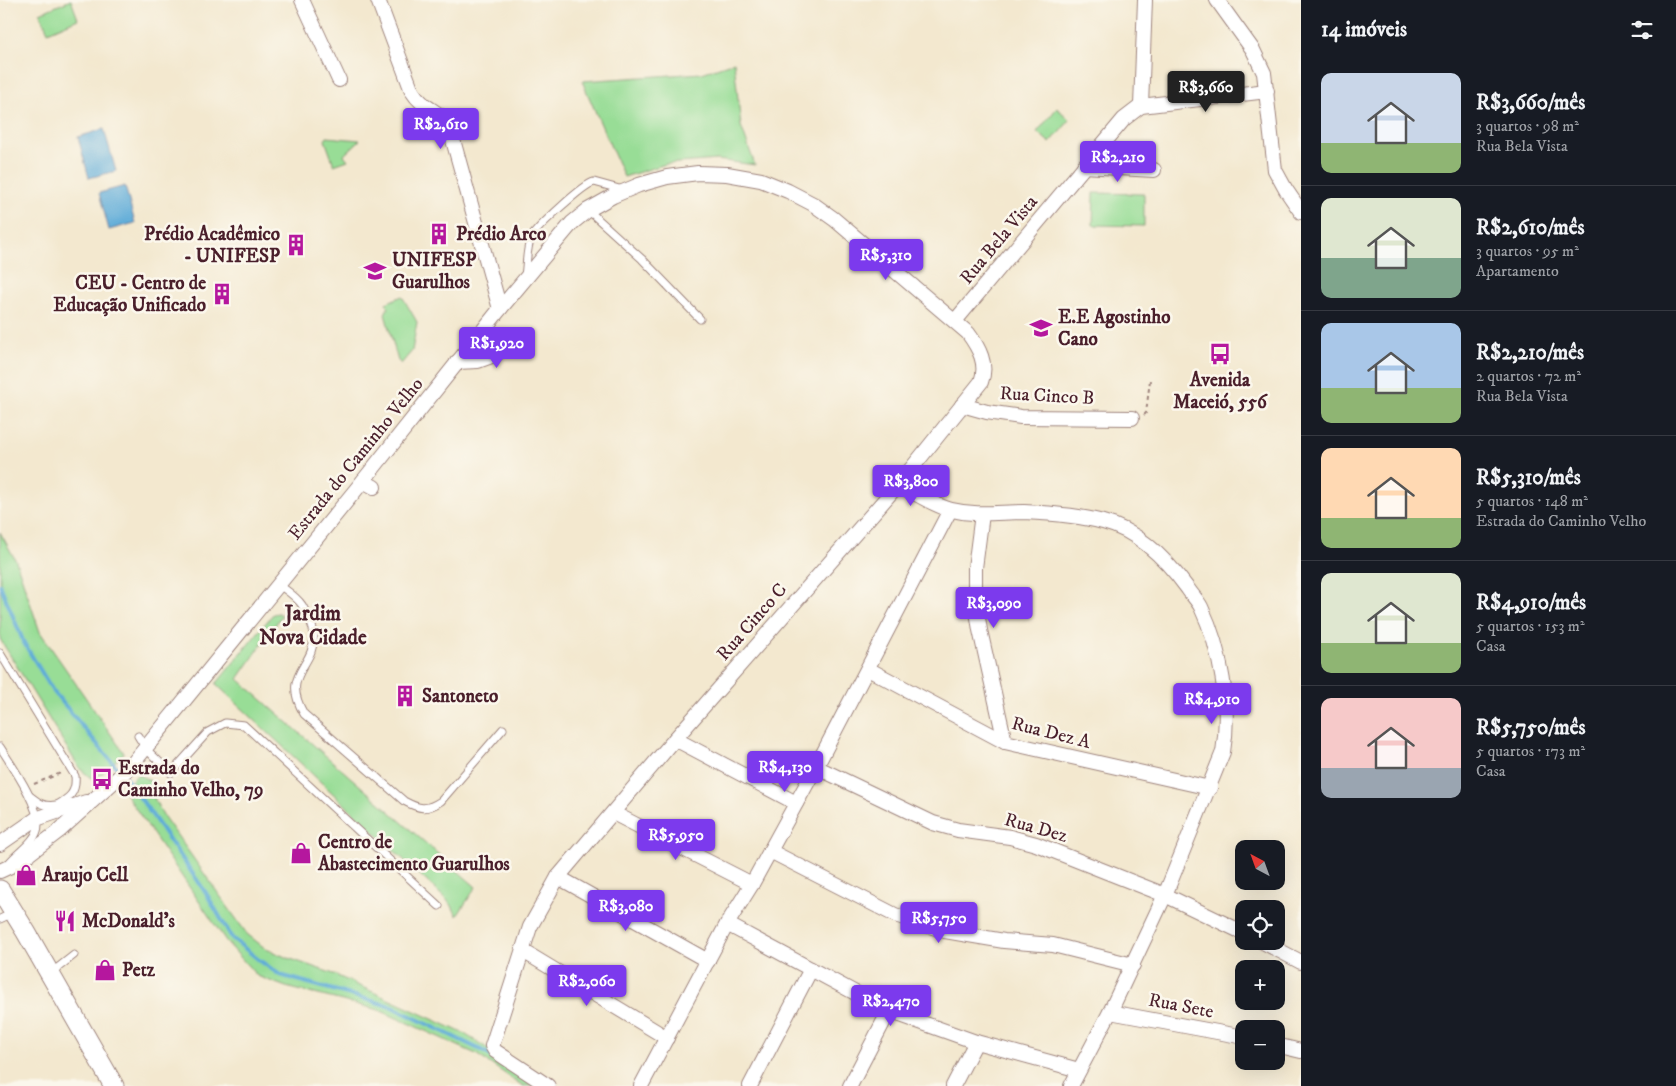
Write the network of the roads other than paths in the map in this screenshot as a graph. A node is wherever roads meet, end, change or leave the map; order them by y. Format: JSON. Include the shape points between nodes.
{"nodes":[{"id":1,"x":302,"y":0,"type":"edge"},
{"id":2,"x":378,"y":0,"type":"edge"},
{"id":3,"x":1144,"y":0,"type":"edge"},
{"id":4,"x":1218,"y":0,"type":"edge"},
{"id":5,"x":339,"y":80,"type":"dead end"},
{"id":6,"x":1267,"y":91,"type":"junction"},
{"id":7,"x":1141,"y":106,"type":"junction"},
{"id":8,"x":1084,"y":166,"type":"junction"},
{"id":9,"x":1154,"y":170,"type":"dead end"},
{"id":10,"x":625,"y":190,"type":"junction"},
{"id":11,"x":588,"y":210,"type":"junction"},
{"id":12,"x":1301,"y":212,"type":"edge"},
{"id":13,"x":525,"y":279,"type":"junction"},
{"id":14,"x":500,"y":309,"type":"junction"},
{"id":15,"x":700,"y":319,"type":"dead end"},
{"id":16,"x":955,"y":322,"type":"junction"},
{"id":17,"x":525,"y":337,"type":"dead end"},
{"id":18,"x":457,"y":362,"type":"junction"},
{"id":19,"x":962,"y":405,"type":"junction"},
{"id":20,"x":1132,"y":418,"type":"road end"},
{"id":21,"x":902,"y":479,"type":"junction"},
{"id":22,"x":950,"y":510,"type":"junction"},
{"id":23,"x":982,"y":514,"type":"junction"},
{"id":24,"x":278,"y":584,"type":"junction"},
{"id":25,"x":0,"y":653,"type":"edge"},
{"id":26,"x":868,"y":669,"type":"junction"},
{"id":27,"x":503,"y":729,"type":"dead end"},
{"id":28,"x":138,"y":736,"type":"dead end"},
{"id":29,"x":675,"y":739,"type":"junction"},
{"id":30,"x":1005,"y":742,"type":"junction"},
{"id":31,"x":0,"y":747,"type":"edge"},
{"id":32,"x":146,"y":749,"type":"junction"},
{"id":33,"x":816,"y":767,"type":"junction"},
{"id":34,"x":1210,"y":788,"type":"junction"},
{"id":35,"x":30,"y":796,"type":"junction"},
{"id":36,"x":67,"y":799,"type":"junction"},
{"id":37,"x":92,"y":800,"type":"junction"},
{"id":38,"x":796,"y":802,"type":"junction"},
{"id":39,"x":614,"y":813,"type":"junction"},
{"id":40,"x":36,"y":818,"type":"junction"},
{"id":41,"x":0,"y":844,"type":"edge"},
{"id":42,"x":770,"y":851,"type":"junction"},
{"id":43,"x":2,"y":870,"type":"edge"},
{"id":44,"x":558,"y":877,"type":"junction"},
{"id":45,"x":752,"y":884,"type":"junction"},
{"id":46,"x":0,"y":890,"type":"edge"},
{"id":47,"x":1165,"y":896,"type":"junction"},
{"id":48,"x":439,"y":906,"type":"dead end"},
{"id":49,"x":7,"y":916,"type":"edge"},
{"id":50,"x":727,"y":924,"type":"junction"},
{"id":51,"x":1235,"y":929,"type":"edge"},
{"id":52,"x":1278,"y":950,"type":"edge"},
{"id":53,"x":523,"y":951,"type":"junction"},
{"id":54,"x":74,"y":955,"type":"dead end"},
{"id":55,"x":708,"y":961,"type":"junction"},
{"id":56,"x":1301,"y":962,"type":"edge"},
{"id":57,"x":1133,"y":966,"type":"junction"},
{"id":58,"x":812,"y":969,"type":"junction"},
{"id":59,"x":50,"y":974,"type":"junction"},
{"id":60,"x":889,"y":1011,"type":"junction"},
{"id":61,"x":1110,"y":1012,"type":"junction"},
{"id":62,"x":1235,"y":1035,"type":"edge"},
{"id":63,"x":667,"y":1038,"type":"junction"},
{"id":64,"x":976,"y":1042,"type":"junction"},
{"id":65,"x":1285,"y":1047,"type":"edge"},
{"id":66,"x":1301,"y":1051,"type":"edge"},
{"id":67,"x":1079,"y":1070,"type":"junction"},
{"id":68,"x":114,"y":1086,"type":"edge"},
{"id":69,"x":548,"y":1086,"type":"edge"},
{"id":70,"x":641,"y":1086,"type":"edge"},
{"id":71,"x":750,"y":1086,"type":"edge"},
{"id":72,"x":850,"y":1086,"type":"edge"},
{"id":73,"x":953,"y":1086,"type":"edge"},
{"id":74,"x":1071,"y":1086,"type":"edge"}],
"edges":[{"from":1,"to":5,"type":"street"},
{"from":2,"to":14,"type":"street","via":[[415,96],[448,122]]},
{"from":3,"to":7,"type":"street"},
{"from":4,"to":6,"type":"street","via":[[1253,50],[1264,73]]},
{"from":6,"to":7,"type":"street"},
{"from":6,"to":12,"type":"street","via":[[1274,170]]},
{"from":7,"to":8,"type":"street","name":"Rua Bela Vista","via":[[1124,119]]},
{"from":8,"to":9,"type":"street"},
{"from":8,"to":16,"type":"street","name":"Rua Bela Vista"},
{"from":10,"to":11,"type":"street","name":"Estrada do Caminho Velho"},
{"from":10,"to":13,"type":"lane","via":[[594,182],[575,194],[532,236]]},
{"from":10,"to":16,"type":"street","name":"Estrada do Caminho Velho","via":[[667,177],[698,173],[761,180],[813,204],[834,219]]},
{"from":11,"to":13,"type":"street","name":"Estrada do Caminho Velho"},
{"from":11,"to":15,"type":"lane","via":[[642,259]]},
{"from":13,"to":14,"type":"street","name":"Estrada do Caminho Velho"},
{"from":14,"to":18,"type":"street","name":"Estrada do Caminho Velho"},
{"from":16,"to":19,"type":"street","name":"Rua Cinco C","via":[[977,345],[984,363],[981,382]]},
{"from":17,"to":18,"type":"street","via":[[478,361]]},
{"from":18,"to":24,"type":"street","name":"Estrada do Caminho Velho","via":[[369,484]]},
{"from":19,"to":20,"type":"street","name":"Rua Cinco B","via":[[1021,417]]},
{"from":19,"to":21,"type":"street","name":"Rua Cinco C"},
{"from":21,"to":22,"type":"street","via":[[907,489]]},
{"from":21,"to":29,"type":"street","name":"Rua Cinco C"},
{"from":22,"to":23,"type":"street"},
{"from":22,"to":26,"type":"street"},
{"from":23,"to":30,"type":"street","via":[[975,568],[975,599]]},
{"from":23,"to":34,"type":"street","via":[[1024,512],[1103,522],[1127,531],[1166,562],[1200,606],[1211,632],[1222,675],[1227,731],[1224,752]]},
{"from":24,"to":27,"type":"lane","via":[[301,603],[314,634],[294,691],[297,702],[304,714],[404,801],[420,808],[430,808],[441,801]]},
{"from":24,"to":32,"type":"street","name":"Estrada do Caminho Velho"},
{"from":25,"to":36,"type":"lane","via":[[75,776],[76,784]]},
{"from":26,"to":30,"type":"street","name":"Rua Dez A"},
{"from":26,"to":33,"type":"street"},
{"from":28,"to":32,"type":"lane"},
{"from":29,"to":38,"type":"street"},
{"from":29,"to":39,"type":"street","name":"Rua Cinco C"},
{"from":30,"to":34,"type":"street","name":"Rua Dez A"},
{"from":31,"to":35,"type":"lane"},
{"from":32,"to":37,"type":"street","name":"Estrada do Caminho Velho"},
{"from":32,"to":48,"type":"lane","via":[[170,773],[208,732],[225,723],[244,725]]},
{"from":33,"to":38,"type":"street"},
{"from":33,"to":47,"type":"street","name":"Rua Dez","via":[[932,823],[1036,844]]},
{"from":34,"to":47,"type":"street"},
{"from":35,"to":36,"type":"lane","via":[[48,806]]},
{"from":35,"to":40,"type":"lane"},
{"from":36,"to":40,"type":"lane"},
{"from":37,"to":40,"type":"street","name":"Estrada do Caminho Velho"},
{"from":37,"to":43,"type":"street","name":"Estrada do Caminho Velho","via":[[59,831]]},
{"from":38,"to":42,"type":"street"},
{"from":39,"to":44,"type":"street","name":"Rua Cinco C"},
{"from":39,"to":45,"type":"street"},
{"from":40,"to":41,"type":"street","name":"Estrada do Caminho Velho"},
{"from":40,"to":43,"type":"lane","via":[[38,829],[34,836]]},
{"from":42,"to":45,"type":"street"},
{"from":42,"to":57,"type":"street","via":[[895,915],[937,928],[1004,941],[1053,945]]},
{"from":44,"to":53,"type":"street","name":"Rua Cinco C","via":[[530,927]]},
{"from":44,"to":55,"type":"street"},
{"from":45,"to":50,"type":"street"},
{"from":46,"to":49,"type":"main road"},
{"from":47,"to":51,"type":"street","name":"Rua Dez"},
{"from":47,"to":57,"type":"street"},
{"from":49,"to":59,"type":"main road"},
{"from":50,"to":55,"type":"street"},
{"from":50,"to":58,"type":"street"},
{"from":52,"to":56,"type":"street"},
{"from":53,"to":63,"type":"street"},
{"from":53,"to":69,"type":"street","name":"Rua Cinco C","via":[[492,1046]]},
{"from":54,"to":59,"type":"lane"},
{"from":55,"to":63,"type":"street"},
{"from":57,"to":61,"type":"street"},
{"from":58,"to":60,"type":"street"},
{"from":58,"to":71,"type":"street"},
{"from":59,"to":68,"type":"main road"},
{"from":60,"to":64,"type":"street"},
{"from":60,"to":72,"type":"street"},
{"from":61,"to":62,"type":"street","name":"Rua Sete"},
{"from":61,"to":67,"type":"street"},
{"from":63,"to":70,"type":"street"},
{"from":64,"to":67,"type":"street"},
{"from":64,"to":73,"type":"street"},
{"from":65,"to":66,"type":"street"},
{"from":67,"to":74,"type":"street"}]}
